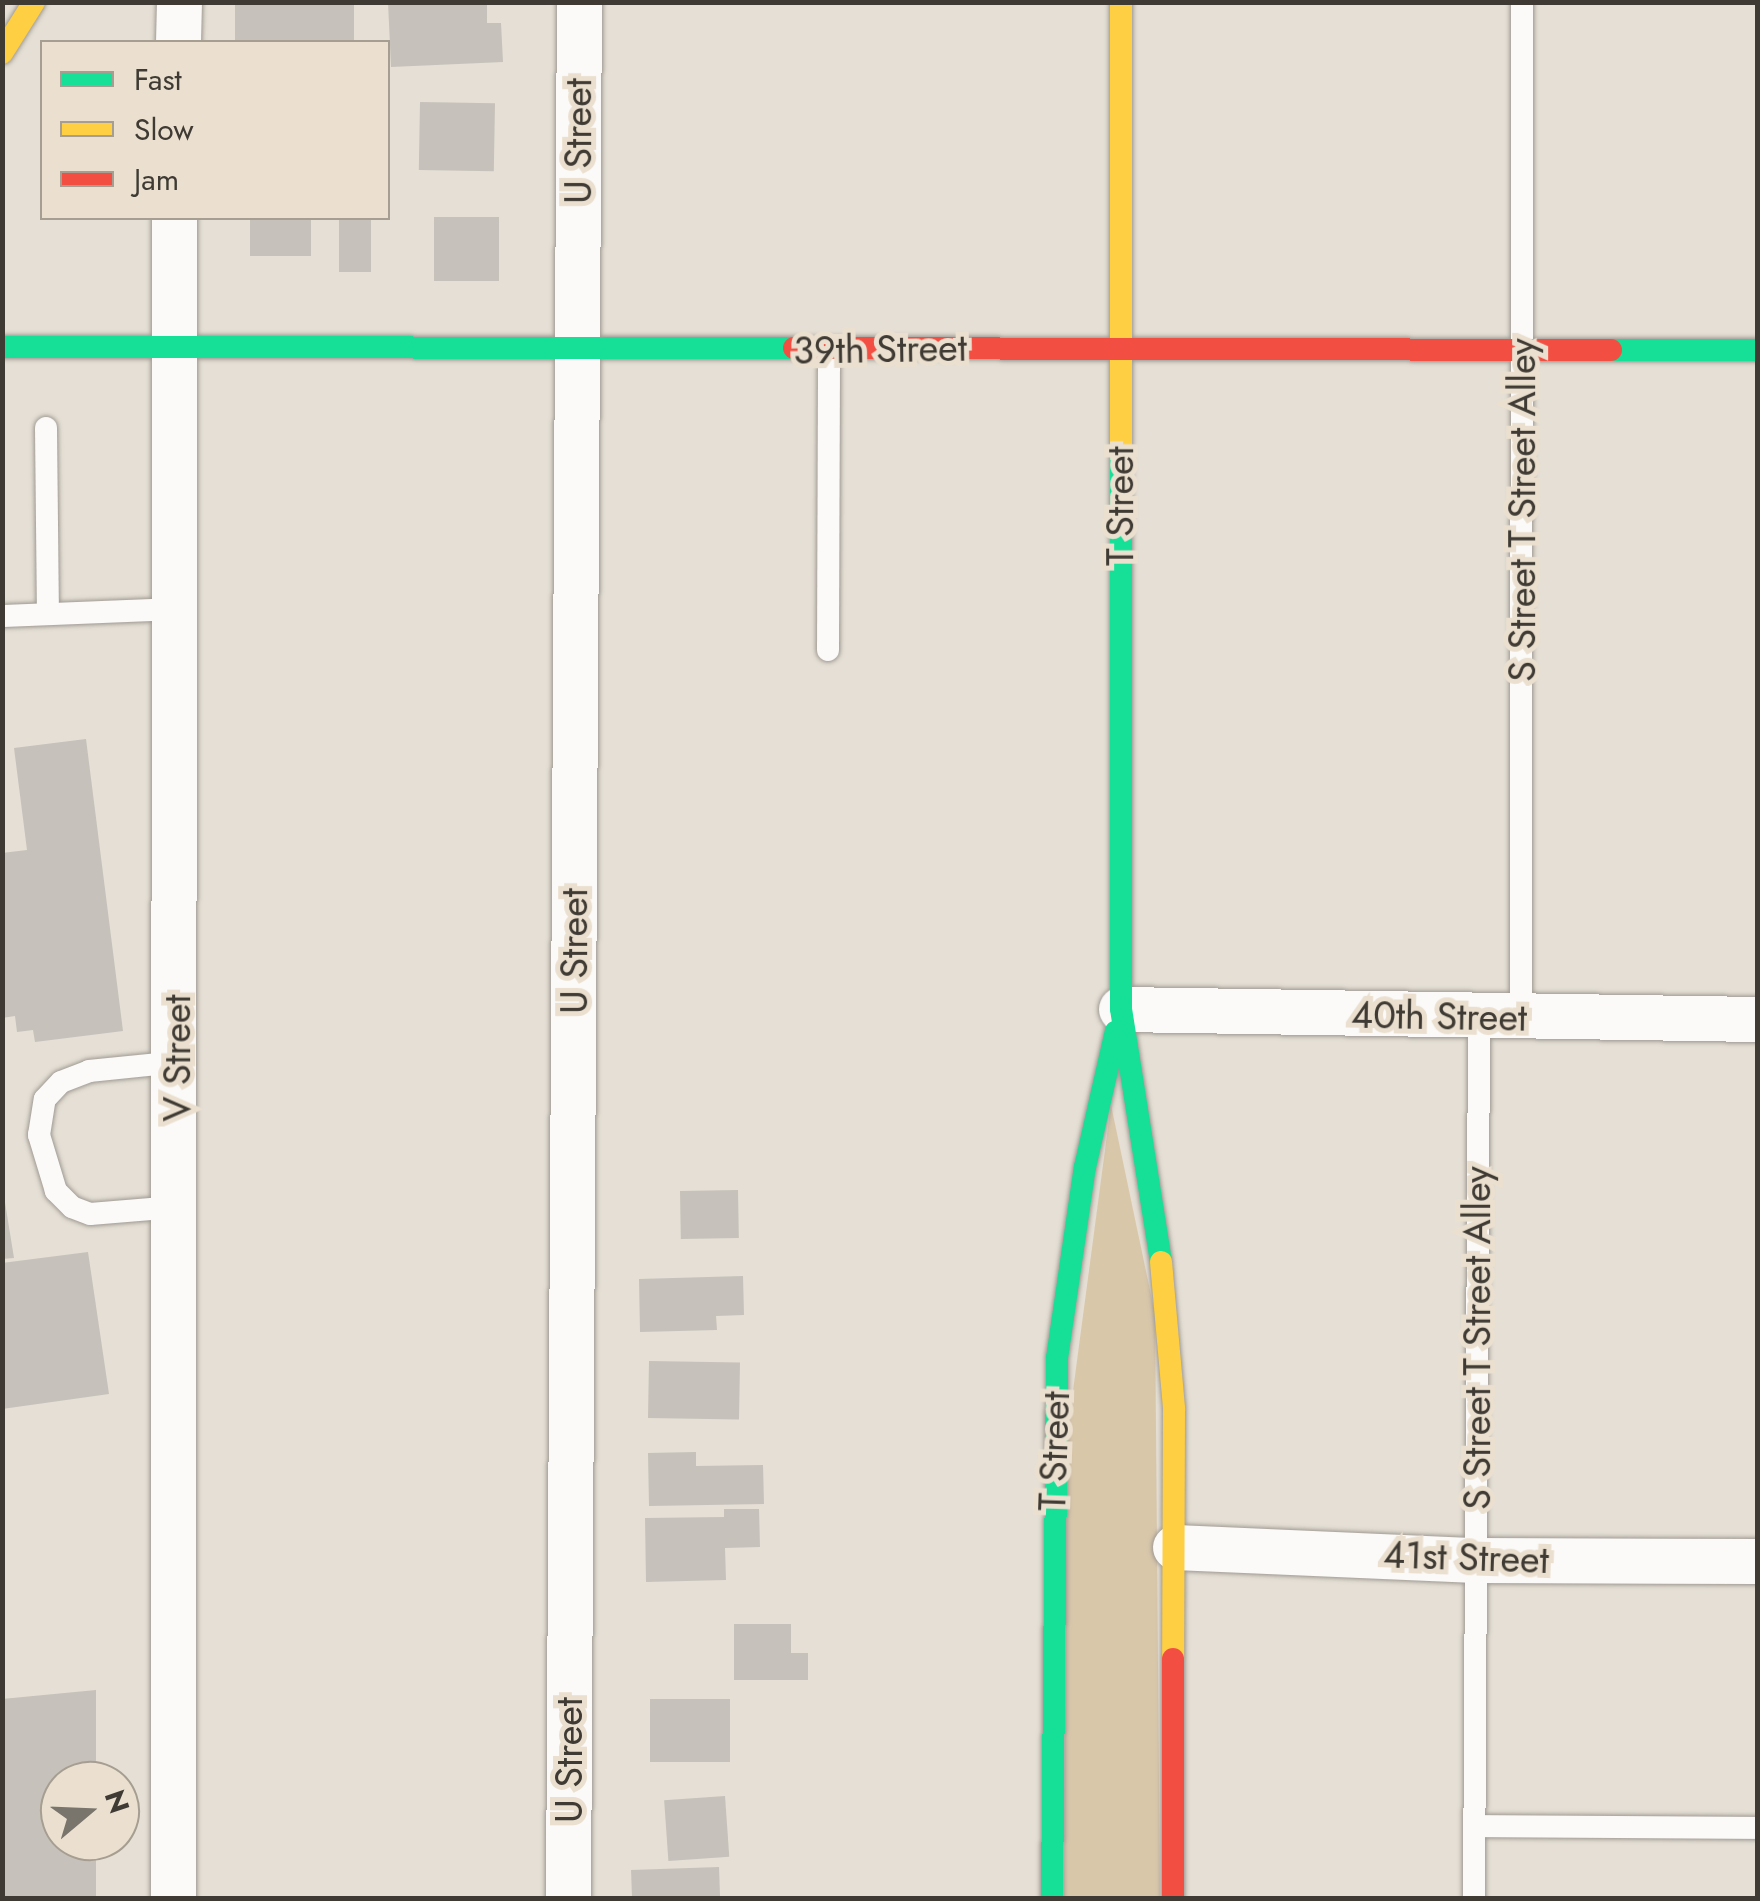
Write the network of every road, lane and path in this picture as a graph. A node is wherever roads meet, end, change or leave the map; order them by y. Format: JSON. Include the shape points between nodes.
{"nodes":[{"id":1,"x":34,"y":2,"type":"edge"},
{"id":2,"x":179,"y":2,"type":"edge"},
{"id":3,"x":579,"y":2,"type":"edge"},
{"id":4,"x":1121,"y":2,"type":"edge"},
{"id":5,"x":1522,"y":2,"type":"edge"},
{"id":6,"x":178,"y":40,"type":"edge"},
{"id":7,"x":2,"y":53,"type":"edge"},
{"id":8,"x":174,"y":220,"type":"edge"},
{"id":9,"x":1522,"y":346,"type":"junction"},
{"id":10,"x":2,"y":347,"type":"edge"},
{"id":11,"x":1119,"y":347,"type":"junction"},
{"id":12,"x":172,"y":350,"type":"junction"},
{"id":13,"x":829,"y":350,"type":"junction"},
{"id":14,"x":1758,"y":350,"type":"edge"},
{"id":15,"x":577,"y":353,"type":"junction"},
{"id":16,"x":46,"y":428,"type":"dead end"},
{"id":17,"x":178,"y":610,"type":"junction"},
{"id":18,"x":48,"y":614,"type":"junction"},
{"id":19,"x":2,"y":616,"type":"edge"},
{"id":20,"x":828,"y":650,"type":"dead end"},
{"id":21,"x":1122,"y":1009,"type":"junction"},
{"id":22,"x":1500,"y":1018,"type":"junction"},
{"id":23,"x":1758,"y":1019,"type":"edge"},
{"id":24,"x":177,"y":1062,"type":"junction"},
{"id":25,"x":175,"y":1208,"type":"junction"},
{"id":26,"x":1175,"y":1546,"type":"junction"},
{"id":27,"x":1476,"y":1560,"type":"junction"},
{"id":28,"x":1758,"y":1561,"type":"edge"},
{"id":29,"x":1474,"y":1826,"type":"junction"},
{"id":30,"x":1758,"y":1828,"type":"edge"},
{"id":31,"x":172,"y":1898,"type":"edge"},
{"id":32,"x":568,"y":1898,"type":"edge"},
{"id":33,"x":1052,"y":1898,"type":"edge"},
{"id":34,"x":1173,"y":1898,"type":"edge"},
{"id":35,"x":1474,"y":1898,"type":"edge"}],
"edges":[{"from":1,"to":7,"type":"street"},
{"from":2,"to":6,"type":"street"},
{"from":3,"to":15,"type":"street","name":"U Street"},
{"from":4,"to":11,"type":"street","name":"T Street"},
{"from":5,"to":9,"type":"lane","name":"S Street T Street Alley"},
{"from":8,"to":12,"type":"street","name":"V Street"},
{"from":9,"to":11,"type":"street","name":"39th Street"},
{"from":9,"to":14,"type":"street","name":"39th Street"},
{"from":9,"to":22,"type":"lane","name":"S Street T Street Alley"},
{"from":10,"to":12,"type":"street","name":"39th Street"},
{"from":11,"to":13,"type":"street","name":"39th Street"},
{"from":11,"to":21,"type":"street","name":"T Street"},
{"from":12,"to":15,"type":"street","name":"39th Street"},
{"from":12,"to":17,"type":"street","name":"V Street"},
{"from":13,"to":15,"type":"street","name":"39th Street"},
{"from":13,"to":20,"type":"lane"},
{"from":15,"to":32,"type":"street","name":"U Street"},
{"from":16,"to":18,"type":"lane"},
{"from":17,"to":18,"type":"lane"},
{"from":17,"to":24,"type":"street","name":"V Street"},
{"from":18,"to":19,"type":"lane"},
{"from":21,"to":22,"type":"street","name":"40th Street"},
{"from":21,"to":26,"type":"street","name":"T Street","via":[[1155,1193],[1174,1409]]},
{"from":21,"to":33,"type":"street","name":"T Street","via":[[1085,1168],[1058,1358]]},
{"from":22,"to":23,"type":"street","name":"40th Street"},
{"from":22,"to":27,"type":"lane","name":"S Street T Street Alley"},
{"from":24,"to":25,"type":"street","name":"V Street"},
{"from":24,"to":25,"type":"lane","via":[[89,1071],[61,1082],[44,1099],[39,1135],[56,1191],[72,1206],[90,1214]]},
{"from":25,"to":31,"type":"street","name":"V Street"},
{"from":26,"to":27,"type":"street","name":"41st Street"},
{"from":26,"to":34,"type":"street","name":"T Street"},
{"from":27,"to":28,"type":"street","name":"41st Street"},
{"from":27,"to":29,"type":"lane","name":"S Street T Street Alley"},
{"from":29,"to":30,"type":"lane"},
{"from":29,"to":35,"type":"lane","name":"S Street T Street Alley"}]}
